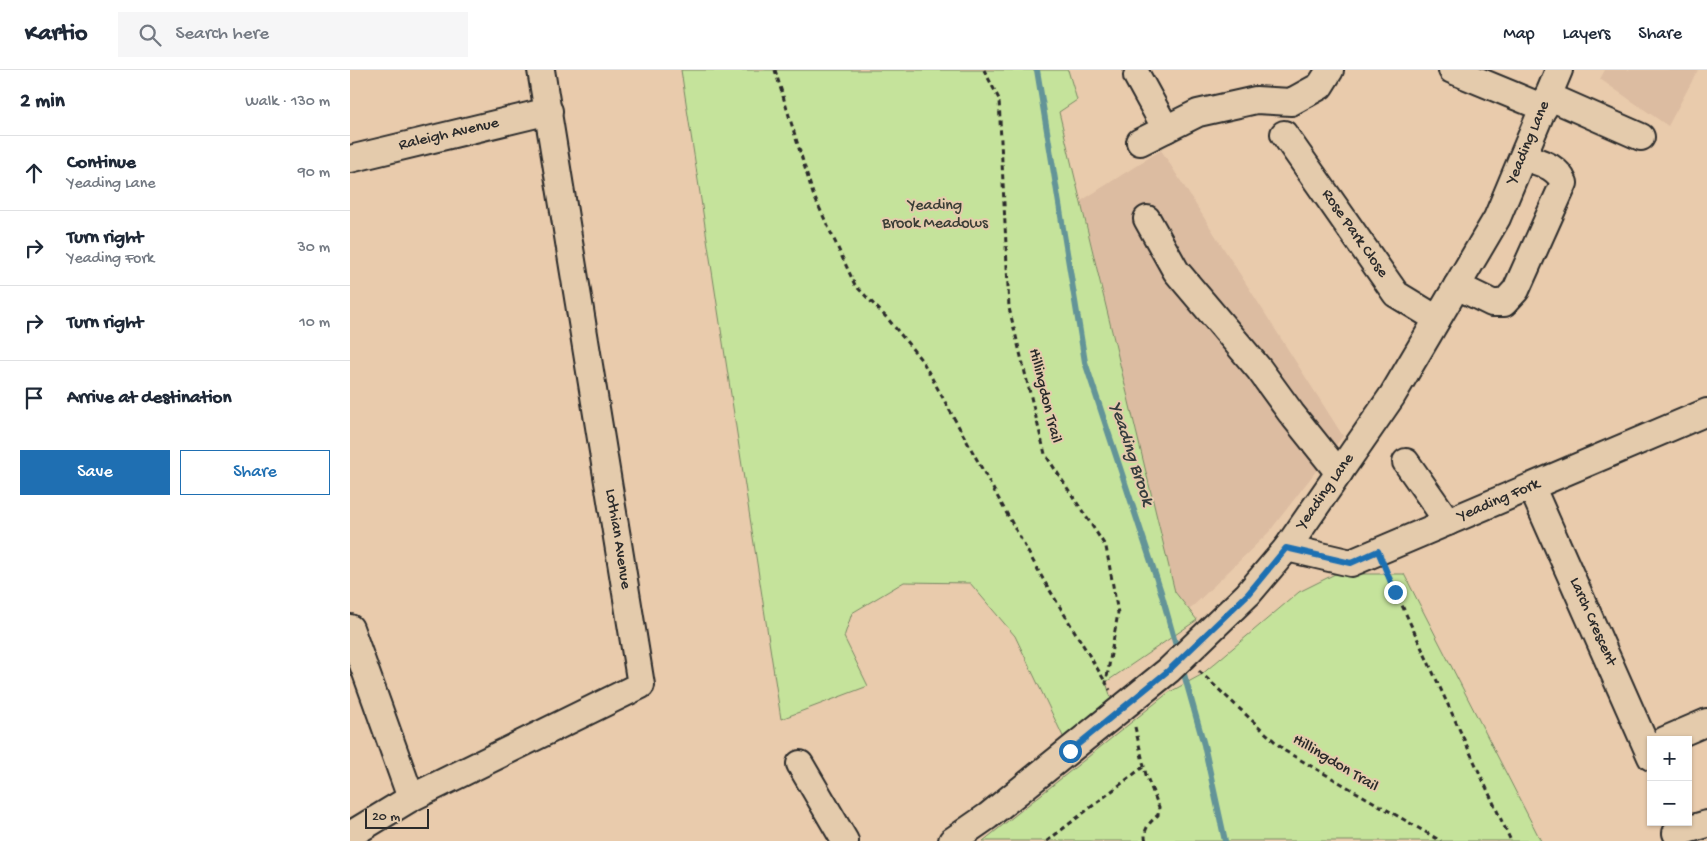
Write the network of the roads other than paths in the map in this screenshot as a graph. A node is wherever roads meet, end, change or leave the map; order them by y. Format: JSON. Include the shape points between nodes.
{"nodes":[{"id":1,"x":542,"y":70,"type":"edge"},
{"id":2,"x":1330,"y":70,"type":"edge"},
{"id":3,"x":1452,"y":70,"type":"edge"},
{"id":4,"x":1559,"y":70,"type":"edge"},
{"id":5,"x":1137,"y":76,"type":"dead end"},
{"id":6,"x":1486,"y":77,"type":"edge"},
{"id":7,"x":1546,"y":102,"type":"junction"},
{"id":8,"x":549,"y":112,"type":"junction"},
{"id":9,"x":1166,"y":129,"type":"junction"},
{"id":10,"x":1284,"y":134,"type":"dead end"},
{"id":11,"x":1641,"y":137,"type":"dead end"},
{"id":12,"x":1140,"y":142,"type":"dead end"},
{"id":13,"x":1524,"y":157,"type":"junction"},
{"id":14,"x":350,"y":159,"type":"edge"},
{"id":15,"x":1147,"y":219,"type":"dead end"},
{"id":16,"x":1457,"y":286,"type":"junction"},
{"id":17,"x":1437,"y":319,"type":"junction"},
{"id":18,"x":1707,"y":412,"type":"edge"},
{"id":19,"x":1406,"y":462,"type":"dead end"},
{"id":20,"x":1339,"y":473,"type":"junction"},
{"id":21,"x":1532,"y":488,"type":"junction"},
{"id":22,"x":1448,"y":522,"type":"junction"},
{"id":23,"x":1286,"y":548,"type":"junction"},
{"id":24,"x":350,"y":628,"type":"edge"},
{"id":25,"x":1707,"y":722,"type":"edge"},
{"id":26,"x":1648,"y":736,"type":"edge"},
{"id":27,"x":1677,"y":736,"type":"edge"},
{"id":28,"x":800,"y":764,"type":"dead end"},
{"id":29,"x":411,"y":798,"type":"junction"},
{"id":30,"x":1707,"y":824,"type":"edge"},
{"id":31,"x":1676,"y":832,"type":"edge"},
{"id":32,"x":350,"y":835,"type":"edge"},
{"id":33,"x":845,"y":841,"type":"edge"},
{"id":34,"x":952,"y":841,"type":"edge"}],
"edges":[{"from":1,"to":8,"type":"street","name":"Lothian Avenue"},
{"from":2,"to":9,"type":"street","via":[[1320,86],[1291,102],[1256,100],[1198,113]]},
{"from":3,"to":6,"type":"street"},
{"from":4,"to":7,"type":"street","name":"Yeading Lane"},
{"from":5,"to":9,"type":"street"},
{"from":6,"to":7,"type":"street"},
{"from":7,"to":11,"type":"street"},
{"from":7,"to":13,"type":"street","name":"Yeading Lane"},
{"from":8,"to":14,"type":"street","name":"Raleigh Avenue"},
{"from":8,"to":29,"type":"street","name":"Lothian Avenue","via":[[641,685]]},
{"from":9,"to":12,"type":"street"},
{"from":10,"to":17,"type":"street","name":"Rose Park Close","via":[[1396,294]]},
{"from":13,"to":16,"type":"street","name":"Yeading Lane","via":[[1497,218]]},
{"from":13,"to":16,"type":"street","via":[[1548,165],[1560,173],[1564,183],[1516,290],[1504,303],[1492,303]]},
{"from":15,"to":20,"type":"street","via":[[1176,271],[1259,369]]},
{"from":16,"to":17,"type":"street","name":"Yeading Lane"},
{"from":17,"to":20,"type":"street","name":"Yeading Lane","via":[[1392,396]]},
{"from":18,"to":21,"type":"street","name":"Yeading Fork"},
{"from":19,"to":22,"type":"street"},
{"from":20,"to":23,"type":"street","name":"Yeading Lane"},
{"from":21,"to":22,"type":"street","name":"Yeading Fork"},
{"from":21,"to":26,"type":"street","name":"Larch Crescent"},
{"from":22,"to":23,"type":"street","name":"Yeading Fork","via":[[1351,563]]},
{"from":23,"to":34,"type":"street","name":"Yeading Lane","via":[[1248,594],[1169,670],[988,816]]},
{"from":24,"to":29,"type":"street"},
{"from":25,"to":27,"type":"street"},
{"from":28,"to":33,"type":"street"},
{"from":29,"to":32,"type":"street","name":"Lothian Avenue"},
{"from":30,"to":31,"type":"street"}]}
